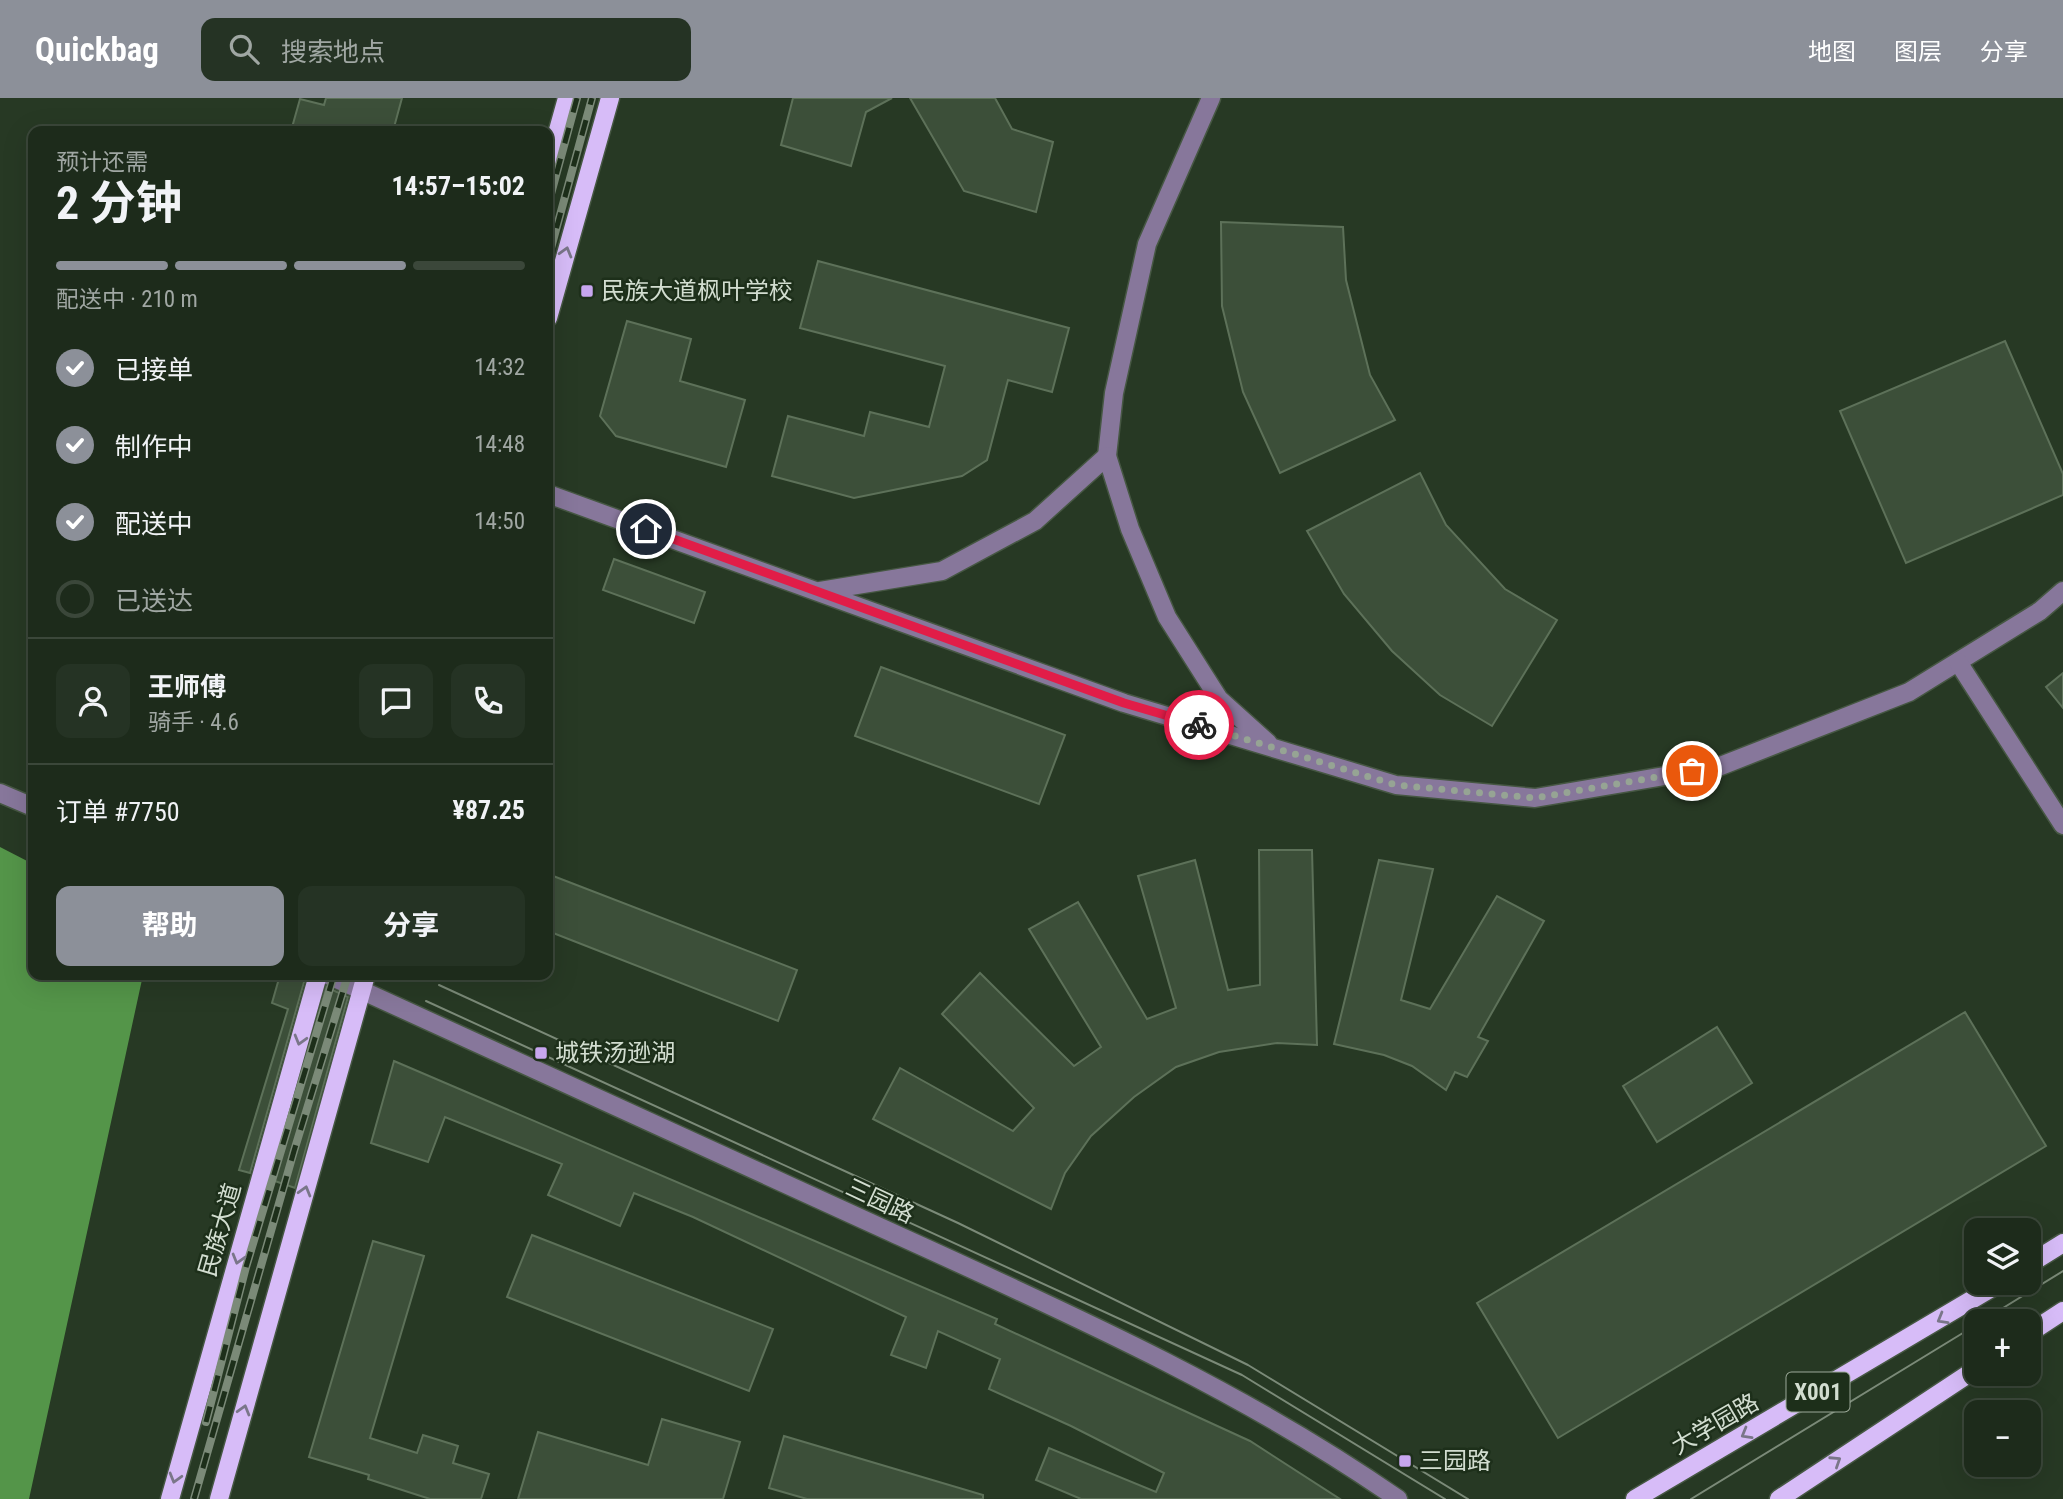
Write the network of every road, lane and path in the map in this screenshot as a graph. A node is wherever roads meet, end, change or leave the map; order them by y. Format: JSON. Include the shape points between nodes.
{"nodes":[{"id":1,"x":567,"y":98,"type":"edge"},
{"id":2,"x":610,"y":98,"type":"edge"},
{"id":3,"x":1211,"y":98,"type":"edge"},
{"id":4,"x":553,"y":148,"type":"edge"},
{"id":5,"x":553,"y":300,"type":"edge"},
{"id":6,"x":1107,"y":456,"type":"junction"},
{"id":7,"x":553,"y":496,"type":"edge"},
{"id":8,"x":817,"y":591,"type":"junction"},
{"id":9,"x":2063,"y":591,"type":"edge"},
{"id":10,"x":1958,"y":662,"type":"junction"},
{"id":11,"x":1274,"y":748,"type":"junction"},
{"id":12,"x":0,"y":793,"type":"edge"},
{"id":13,"x":28,"y":805,"type":"edge"},
{"id":14,"x":2063,"y":825,"type":"edge"},
{"id":15,"x":317,"y":980,"type":"edge"},
{"id":16,"x":364,"y":982,"type":"edge"},
{"id":17,"x":2063,"y":1243,"type":"edge"},
{"id":18,"x":2041,"y":1257,"type":"edge"},
{"id":19,"x":1980,"y":1295,"type":"edge"},
{"id":20,"x":2063,"y":1311,"type":"edge"},
{"id":21,"x":2041,"y":1325,"type":"edge"},
{"id":22,"x":1964,"y":1377,"type":"edge"},
{"id":23,"x":170,"y":1499,"type":"edge"},
{"id":24,"x":219,"y":1499,"type":"edge"},
{"id":25,"x":1398,"y":1499,"type":"edge"},
{"id":26,"x":1635,"y":1499,"type":"edge"},
{"id":27,"x":1779,"y":1499,"type":"edge"}],
"edges":[{"from":1,"to":4,"type":"main road"},
{"from":5,"to":2,"type":"main road","one_way":true},
{"from":3,"to":6,"type":"street","via":[[1147,244],[1114,393]]},
{"from":6,"to":8,"type":"street","via":[[1035,521],[942,571]]},
{"from":6,"to":11,"type":"street","via":[[1130,529],[1167,617],[1219,699]]},
{"from":7,"to":8,"type":"street"},
{"from":8,"to":11,"type":"street","via":[[1124,703]]},
{"from":9,"to":10,"type":"street","via":[[2040,611]]},
{"from":10,"to":11,"type":"street","via":[[1909,692],[1718,766],[1535,798],[1396,785]]},
{"from":10,"to":14,"type":"street"},
{"from":12,"to":13,"type":"street"},
{"from":15,"to":23,"type":"main road","name":"民族大道","one_way":true},
{"from":24,"to":16,"type":"main road","one_way":true},
{"from":16,"to":25,"type":"street","name":"三园路","via":[[1203,1381]]},
{"from":17,"to":18,"type":"main road"},
{"from":19,"to":26,"type":"main road","name":"大学园路","number":"X001","one_way":true},
{"from":20,"to":21,"type":"main road"},
{"from":27,"to":22,"type":"main road","number":"X001","one_way":true}]}
